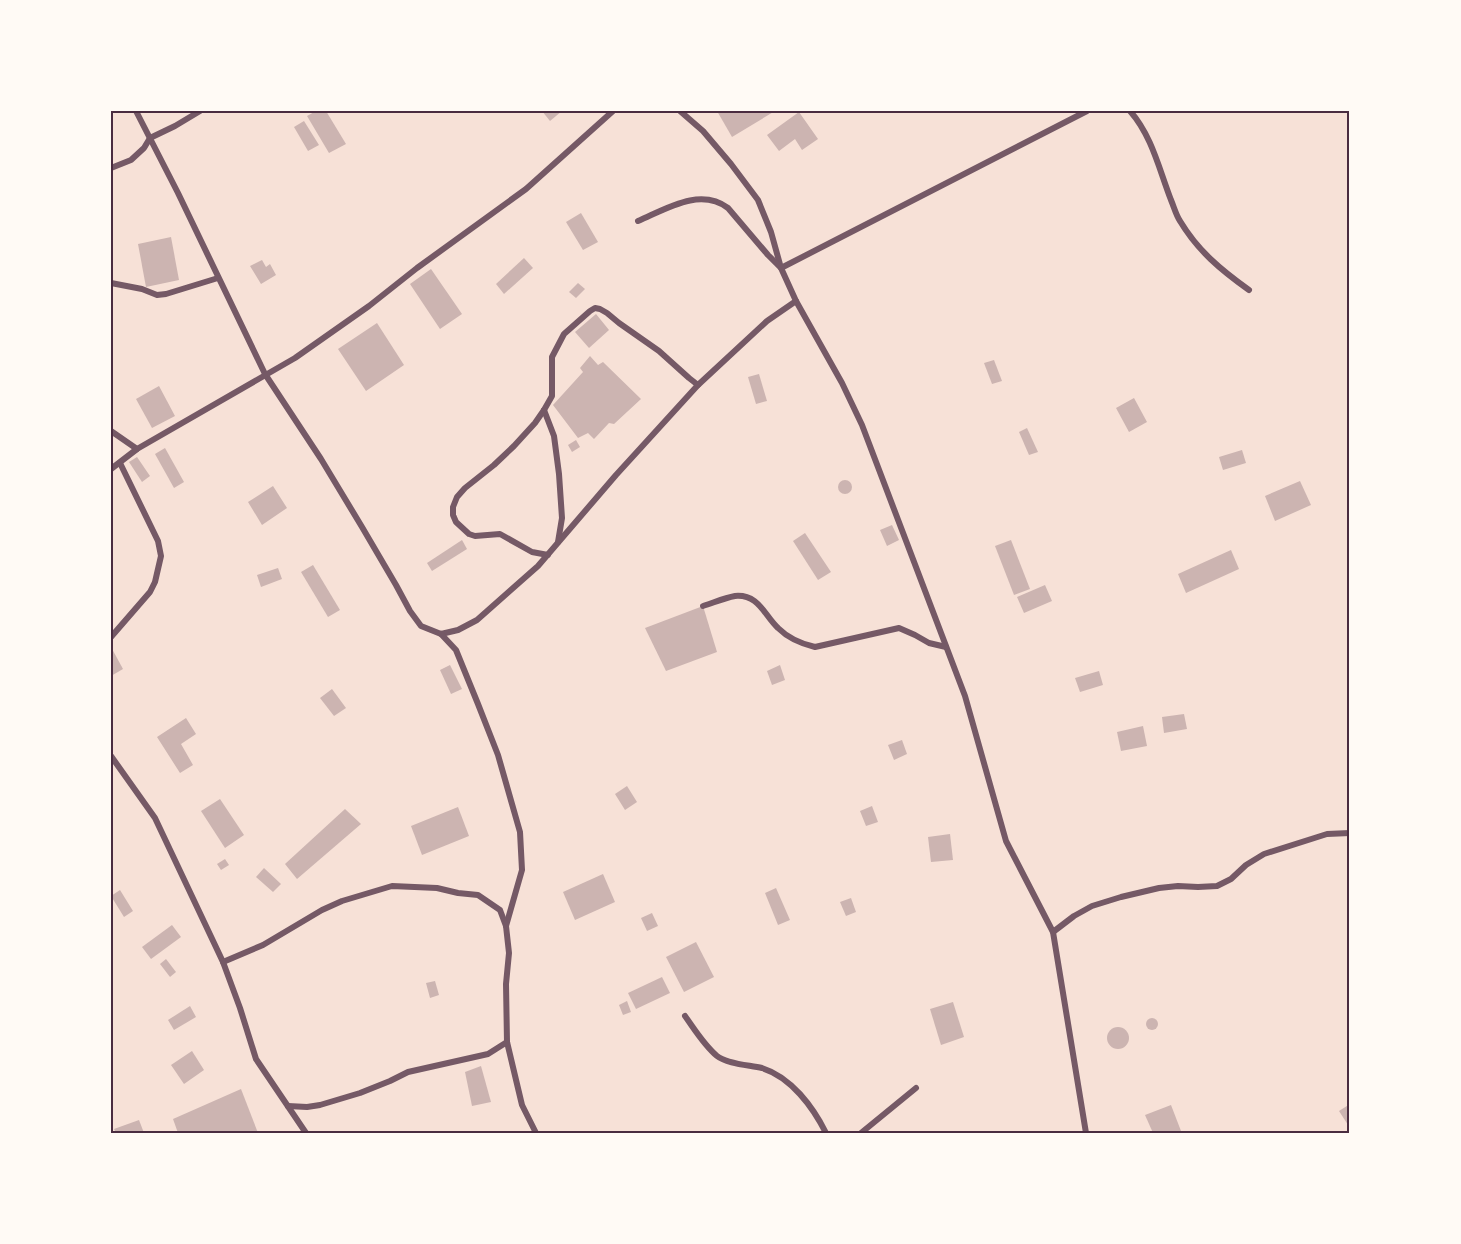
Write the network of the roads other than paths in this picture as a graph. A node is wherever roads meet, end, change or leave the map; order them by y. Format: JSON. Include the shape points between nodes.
{"nodes":[{"id":1,"x":136,"y":111,"type":"edge"},
{"id":2,"x":200,"y":111,"type":"edge"},
{"id":3,"x":613,"y":111,"type":"edge"},
{"id":4,"x":680,"y":111,"type":"edge"},
{"id":5,"x":1087,"y":111,"type":"edge"},
{"id":6,"x":1130,"y":111,"type":"edge"},
{"id":7,"x":150,"y":138,"type":"junction"},
{"id":8,"x":111,"y":168,"type":"edge"},
{"id":9,"x":638,"y":220,"type":"dead end"},
{"id":10,"x":781,"y":267,"type":"junction"},
{"id":11,"x":219,"y":278,"type":"junction"},
{"id":12,"x":111,"y":283,"type":"edge"},
{"id":13,"x":1249,"y":290,"type":"dead end"},
{"id":14,"x":796,"y":301,"type":"junction"},
{"id":15,"x":265,"y":374,"type":"junction"},
{"id":16,"x":698,"y":385,"type":"junction"},
{"id":17,"x":544,"y":410,"type":"junction"},
{"id":18,"x":111,"y":431,"type":"edge"},
{"id":19,"x":137,"y":449,"type":"junction"},
{"id":20,"x":120,"y":463,"type":"junction"},
{"id":21,"x":111,"y":469,"type":"edge"},
{"id":22,"x":558,"y":543,"type":"junction"},
{"id":23,"x":548,"y":555,"type":"junction"},
{"id":24,"x":703,"y":606,"type":"dead end"},
{"id":25,"x":441,"y":634,"type":"junction"},
{"id":26,"x":111,"y":637,"type":"edge"},
{"id":27,"x":946,"y":647,"type":"junction"},
{"id":28,"x":111,"y":756,"type":"edge"},
{"id":29,"x":1350,"y":833,"type":"edge"},
{"id":30,"x":506,"y":926,"type":"junction"},
{"id":31,"x":1053,"y":932,"type":"junction"},
{"id":32,"x":223,"y":962,"type":"junction"},
{"id":33,"x":685,"y":1016,"type":"dead end"},
{"id":34,"x":507,"y":1042,"type":"junction"},
{"id":35,"x":916,"y":1088,"type":"dead end"},
{"id":36,"x":288,"y":1106,"type":"junction"},
{"id":37,"x":306,"y":1133,"type":"edge"},
{"id":38,"x":536,"y":1133,"type":"edge"},
{"id":39,"x":826,"y":1133,"type":"edge"},
{"id":40,"x":861,"y":1133,"type":"edge"},
{"id":41,"x":1086,"y":1133,"type":"edge"}],
"edges":[{"from":1,"to":7,"type":"street"},
{"from":2,"to":7,"type":"street"},
{"from":3,"to":15,"type":"street","via":[[526,189],[369,306]]},
{"from":4,"to":10,"type":"street","via":[[703,131],[758,200]]},
{"from":5,"to":10,"type":"street"},
{"from":6,"to":13,"type":"street","via":[[1152,146],[1179,220],[1199,248]]},
{"from":7,"to":8,"type":"street","via":[[131,160]]},
{"from":7,"to":11,"type":"street"},
{"from":9,"to":10,"type":"street","via":[[693,199],[723,204]]},
{"from":10,"to":14,"type":"street"},
{"from":11,"to":12,"type":"street","via":[[166,294]]},
{"from":11,"to":15,"type":"street"},
{"from":14,"to":16,"type":"street","via":[[767,321]]},
{"from":14,"to":27,"type":"street","via":[[862,425]]},
{"from":15,"to":19,"type":"street"},
{"from":15,"to":25,"type":"street","via":[[321,459],[410,611],[421,626]]},
{"from":16,"to":17,"type":"street","via":[[659,351],[595,308],[564,334],[557,346],[552,357],[552,396]]},
{"from":16,"to":22,"type":"street"},
{"from":17,"to":22,"type":"street","via":[[554,436],[561,495]]},
{"from":17,"to":23,"type":"street","via":[[514,446],[457,496],[453,515],[469,534],[500,534],[532,552]]},
{"from":18,"to":19,"type":"street"},
{"from":19,"to":20,"type":"street"},
{"from":20,"to":21,"type":"street"},
{"from":20,"to":26,"type":"street","via":[[158,541],[161,556],[150,592]]},
{"from":22,"to":23,"type":"street"},
{"from":23,"to":25,"type":"street","via":[[477,621]]},
{"from":24,"to":27,"type":"street","via":[[736,596],[749,598],[792,639],[815,647],[899,628],[928,643]]},
{"from":25,"to":30,"type":"street","via":[[456,650],[478,704],[498,755],[520,832],[522,870]]},
{"from":27,"to":31,"type":"street","via":[[965,696],[1006,841]]},
{"from":28,"to":32,"type":"street","via":[[155,818]]},
{"from":29,"to":31,"type":"street","via":[[1327,834],[1264,854],[1217,886],[1159,888],[1092,906]]},
{"from":30,"to":32,"type":"street","via":[[501,910],[478,895],[392,886],[342,901],[263,945]]},
{"from":30,"to":34,"type":"street"},
{"from":31,"to":41,"type":"street"},
{"from":32,"to":36,"type":"street","via":[[256,1059]]},
{"from":33,"to":39,"type":"street","via":[[719,1057],[782,1078],[818,1117]]},
{"from":34,"to":36,"type":"street","via":[[488,1053],[408,1072],[330,1102]]},
{"from":34,"to":38,"type":"street","via":[[522,1105]]},
{"from":35,"to":40,"type":"street"},
{"from":36,"to":37,"type":"street"}]}
